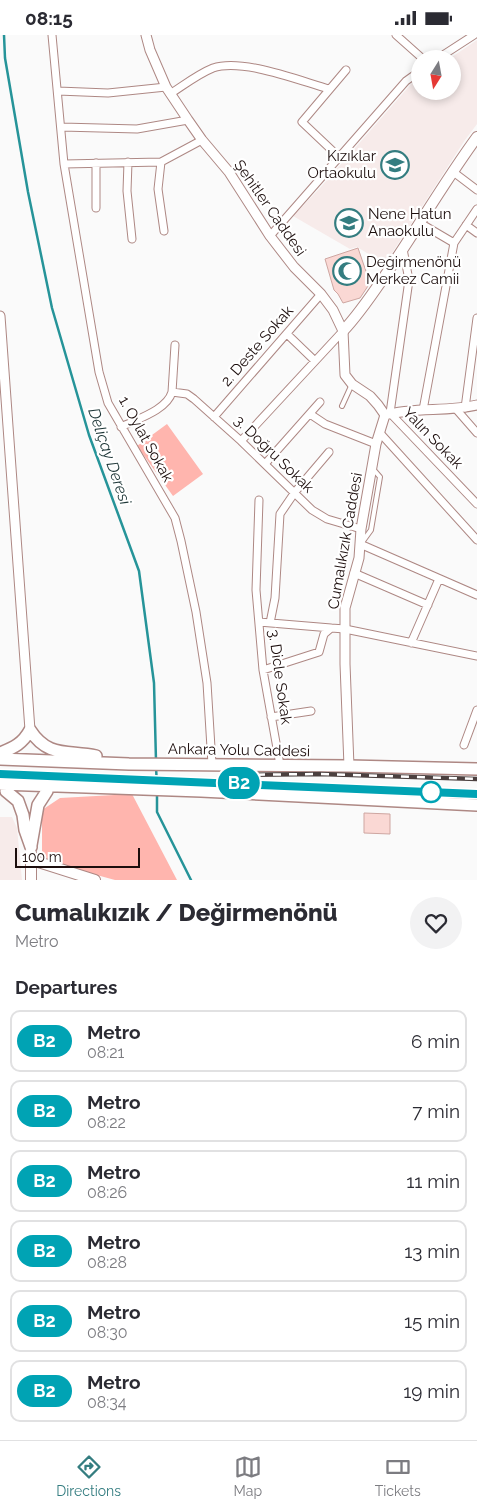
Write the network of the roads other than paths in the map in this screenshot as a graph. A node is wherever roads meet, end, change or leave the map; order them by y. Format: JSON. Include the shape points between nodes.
{"nodes":[{"id":1,"x":52,"y":35,"type":"edge"},
{"id":2,"x":146,"y":35,"type":"edge"},
{"id":3,"x":396,"y":35,"type":"edge"},
{"id":4,"x":474,"y":35,"type":"edge"},
{"id":5,"x":413,"y":50,"type":"edge"},
{"id":6,"x":452,"y":50,"type":"edge"},
{"id":7,"x":346,"y":70,"type":"dead end"},
{"id":8,"x":411,"y":77,"type":"edge"},
{"id":9,"x":330,"y":89,"type":"junction"},
{"id":10,"x":168,"y":90,"type":"junction"},
{"id":11,"x":58,"y":91,"type":"junction"},
{"id":12,"x":188,"y":121,"type":"junction"},
{"id":13,"x":62,"y":127,"type":"junction"},
{"id":14,"x":477,"y":137,"type":"edge"},
{"id":15,"x":202,"y":140,"type":"junction"},
{"id":16,"x":339,"y":157,"type":"junction"},
{"id":17,"x":128,"y":162,"type":"junction"},
{"id":18,"x":161,"y":162,"type":"junction"},
{"id":19,"x":96,"y":163,"type":"junction"},
{"id":20,"x":64,"y":164,"type":"junction"},
{"id":21,"x":452,"y":171,"type":"junction"},
{"id":22,"x":477,"y":190,"type":"edge"},
{"id":23,"x":96,"y":208,"type":"dead end"},
{"id":24,"x":477,"y":209,"type":"edge"},
{"id":25,"x":420,"y":223,"type":"junction"},
{"id":26,"x":466,"y":225,"type":"junction"},
{"id":27,"x":164,"y":231,"type":"dead end"},
{"id":28,"x":477,"y":233,"type":"edge"},
{"id":29,"x":270,"y":236,"type":"junction"},
{"id":30,"x":132,"y":239,"type":"dead end"},
{"id":31,"x":454,"y":243,"type":"junction"},
{"id":32,"x":404,"y":249,"type":"junction"},
{"id":33,"x":321,"y":294,"type":"junction"},
{"id":34,"x":0,"y":316,"type":"edge"},
{"id":35,"x":477,"y":318,"type":"edge"},
{"id":36,"x":343,"y":331,"type":"junction"},
{"id":37,"x":286,"y":334,"type":"junction"},
{"id":38,"x":175,"y":345,"type":"dead end"},
{"id":39,"x":315,"y":361,"type":"junction"},
{"id":40,"x":352,"y":385,"type":"junction"},
{"id":41,"x":172,"y":392,"type":"junction"},
{"id":42,"x":320,"y":402,"type":"dead end"},
{"id":43,"x":477,"y":405,"type":"edge"},
{"id":44,"x":342,"y":406,"type":"dead end"},
{"id":45,"x":461,"y":408,"type":"junction"},
{"id":46,"x":423,"y":411,"type":"junction"},
{"id":47,"x":310,"y":413,"type":"junction"},
{"id":48,"x":388,"y":414,"type":"junction"},
{"id":49,"x":214,"y":417,"type":"junction"},
{"id":50,"x":121,"y":427,"type":"junction"},
{"id":51,"x":380,"y":433,"type":"junction"},
{"id":52,"x":477,"y":433,"type":"edge"},
{"id":53,"x":241,"y":441,"type":"junction"},
{"id":54,"x":376,"y":444,"type":"junction"},
{"id":55,"x":328,"y":452,"type":"dead end"},
{"id":56,"x":265,"y":464,"type":"junction"},
{"id":57,"x":372,"y":467,"type":"junction"},
{"id":58,"x":294,"y":493,"type":"junction"},
{"id":59,"x":259,"y":500,"type":"dead end"},
{"id":60,"x":477,"y":504,"type":"edge"},
{"id":61,"x":361,"y":529,"type":"junction"},
{"id":62,"x":477,"y":540,"type":"edge"},
{"id":63,"x":360,"y":544,"type":"junction"},
{"id":64,"x":354,"y":573,"type":"junction"},
{"id":65,"x":439,"y":579,"type":"junction"},
{"id":66,"x":477,"y":595,"type":"edge"},
{"id":67,"x":428,"y":605,"type":"junction"},
{"id":68,"x":259,"y":622,"type":"junction"},
{"id":69,"x":270,"y":623,"type":"junction"},
{"id":70,"x":331,"y":628,"type":"junction"},
{"id":71,"x":345,"y":629,"type":"junction"},
{"id":72,"x":411,"y":643,"type":"junction"},
{"id":73,"x":477,"y":656,"type":"edge"},
{"id":74,"x":263,"y":670,"type":"junction"},
{"id":75,"x":477,"y":710,"type":"edge"},
{"id":76,"x":311,"y":711,"type":"dead end"},
{"id":77,"x":271,"y":717,"type":"junction"},
{"id":78,"x":30,"y":730,"type":"junction"},
{"id":79,"x":464,"y":745,"type":"dead end"},
{"id":80,"x":0,"y":753,"type":"edge"},
{"id":81,"x":0,"y":759,"type":"edge"},
{"id":82,"x":83,"y":762,"type":"junction"},
{"id":83,"x":125,"y":764,"type":"junction"},
{"id":84,"x":212,"y":764,"type":"junction"},
{"id":85,"x":280,"y":765,"type":"junction"},
{"id":86,"x":349,"y":766,"type":"junction"},
{"id":87,"x":477,"y":769,"type":"edge"},
{"id":88,"x":78,"y":787,"type":"junction"},
{"id":89,"x":2,"y":789,"type":"edge"},
{"id":90,"x":47,"y":791,"type":"junction"},
{"id":91,"x":477,"y":805,"type":"edge"},
{"id":92,"x":31,"y":847,"type":"junction"},
{"id":93,"x":32,"y":860,"type":"junction"},
{"id":94,"x":30,"y":880,"type":"edge"},
{"id":95,"x":38,"y":880,"type":"edge"},
{"id":96,"x":95,"y":880,"type":"edge"}],
"edges":[{"from":1,"to":11,"type":"street","name":"1. Oylat Sokak"},
{"from":2,"to":10,"type":"street","name":"Şehitler Caddesi"},
{"from":3,"to":5,"type":"street"},
{"from":4,"to":6,"type":"street"},
{"from":7,"to":9,"type":"street"},
{"from":8,"to":16,"type":"street"},
{"from":9,"to":10,"type":"street","via":[[257,68],[231,65],[214,68]]},
{"from":9,"to":16,"type":"street","via":[[302,122]]},
{"from":10,"to":11,"type":"street"},
{"from":10,"to":12,"type":"street","name":"Şehitler Caddesi"},
{"from":11,"to":13,"type":"street","name":"1. Oylat Sokak"},
{"from":12,"to":13,"type":"street","via":[[137,129]]},
{"from":12,"to":15,"type":"street","name":"Şehitler Caddesi"},
{"from":13,"to":20,"type":"street","name":"1. Oylat Sokak"},
{"from":14,"to":21,"type":"main road"},
{"from":15,"to":18,"type":"street"},
{"from":15,"to":29,"type":"street","name":"Şehitler Caddesi","via":[[229,172]]},
{"from":16,"to":29,"type":"street"},
{"from":17,"to":18,"type":"street"},
{"from":17,"to":19,"type":"street"},
{"from":17,"to":30,"type":"street","via":[[127,191]]},
{"from":18,"to":27,"type":"street","via":[[158,189]]},
{"from":19,"to":20,"type":"street"},
{"from":19,"to":23,"type":"street"},
{"from":20,"to":50,"type":"street","name":"1. Oylat Sokak","via":[[99,372],[108,403]]},
{"from":21,"to":22,"type":"street"},
{"from":21,"to":25,"type":"main road"},
{"from":24,"to":26,"type":"street"},
{"from":25,"to":31,"type":"street"},
{"from":25,"to":32,"type":"main road"},
{"from":26,"to":28,"type":"street"},
{"from":26,"to":31,"type":"street"},
{"from":29,"to":33,"type":"street","name":"Şehitler Caddesi"},
{"from":31,"to":46,"type":"street"},
{"from":32,"to":36,"type":"main road"},
{"from":32,"to":48,"type":"street","via":[[409,280]]},
{"from":33,"to":36,"type":"street","name":"Şehitler Caddesi"},
{"from":33,"to":37,"type":"street","name":"2. Deste Sokak"},
{"from":34,"to":78,"type":"street"},
{"from":35,"to":45,"type":"street"},
{"from":36,"to":39,"type":"street"},
{"from":36,"to":40,"type":"street","name":"Şehitler Caddesi","via":[[345,375]]},
{"from":37,"to":39,"type":"street"},
{"from":37,"to":49,"type":"street","name":"2. Deste Sokak"},
{"from":38,"to":41,"type":"street"},
{"from":39,"to":53,"type":"street"},
{"from":40,"to":44,"type":"lane"},
{"from":40,"to":48,"type":"street","via":[[370,396]]},
{"from":41,"to":49,"type":"street","name":"3. Doğru Sokak","via":[[187,394]]},
{"from":41,"to":50,"type":"street","via":[[164,405]]},
{"from":42,"to":47,"type":"street"},
{"from":43,"to":45,"type":"street"},
{"from":45,"to":46,"type":"street"},
{"from":45,"to":52,"type":"street"},
{"from":46,"to":48,"type":"street"},
{"from":47,"to":54,"type":"street","via":[[325,424]]},
{"from":47,"to":56,"type":"street"},
{"from":48,"to":51,"type":"street","name":"Cumalıkızık Caddesi"},
{"from":48,"to":60,"type":"street","name":"Yalın Sokak"},
{"from":49,"to":53,"type":"street","name":"3. Doğru Sokak"},
{"from":50,"to":84,"type":"street","name":"1. Oylat Sokak","via":[[175,518],[196,612],[207,683]]},
{"from":51,"to":54,"type":"street","name":"Cumalıkızık Caddesi"},
{"from":51,"to":62,"type":"street"},
{"from":53,"to":56,"type":"street","name":"3. Doğru Sokak"},
{"from":54,"to":57,"type":"street","name":"Cumalıkızık Caddesi"},
{"from":55,"to":58,"type":"street"},
{"from":56,"to":58,"type":"street","name":"3. Doğru Sokak"},
{"from":57,"to":61,"type":"street","name":"Cumalıkızık Caddesi"},
{"from":57,"to":63,"type":"lane","via":[[380,477],[371,531]]},
{"from":58,"to":61,"type":"street","name":"3. Doğru Sokak","via":[[312,510],[328,519]]},
{"from":58,"to":69,"type":"street","via":[[280,514],[275,597]]},
{"from":59,"to":68,"type":"street","name":"3. Dicle Sokak","via":[[256,590]]},
{"from":61,"to":63,"type":"street","name":"Cumalıkızık Caddesi"},
{"from":63,"to":64,"type":"street","name":"Cumalıkızık Caddesi"},
{"from":63,"to":65,"type":"street"},
{"from":64,"to":67,"type":"street"},
{"from":64,"to":71,"type":"street","name":"Cumalıkızık Caddesi","via":[[345,608]]},
{"from":65,"to":66,"type":"street"},
{"from":65,"to":67,"type":"street"},
{"from":67,"to":72,"type":"street"},
{"from":68,"to":69,"type":"street","name":"3. Dicle Sokak"},
{"from":68,"to":74,"type":"street","name":"3. Dicle Sokak"},
{"from":69,"to":70,"type":"street","name":"3. Dicle Sokak"},
{"from":70,"to":71,"type":"street","name":"3. Dicle Sokak"},
{"from":70,"to":74,"type":"street","via":[[324,635],[319,652]]},
{"from":71,"to":72,"type":"street","name":"3. Dicle Sokak"},
{"from":71,"to":86,"type":"street","name":"Cumalıkızık Caddesi"},
{"from":72,"to":73,"type":"street","name":"3. Dicle Sokak"},
{"from":74,"to":77,"type":"street","name":"3. Dicle Sokak"},
{"from":75,"to":79,"type":"street"},
{"from":76,"to":77,"type":"street"},
{"from":77,"to":85,"type":"street","name":"3. Dicle Sokak"},
{"from":78,"to":80,"type":"highway","via":[[19,745]]},
{"from":78,"to":83,"type":"highway","via":[[49,749],[94,755]]},
{"from":80,"to":82,"type":"highway"},
{"from":81,"to":82,"type":"highway","name":"Ankara Yolu Caddesi"},
{"from":82,"to":83,"type":"highway","name":"Ankara Yolu Caddesi"},
{"from":83,"to":84,"type":"highway","name":"Ankara Yolu Caddesi"},
{"from":84,"to":85,"type":"highway","name":"Ankara Yolu Caddesi"},
{"from":85,"to":86,"type":"highway","name":"Ankara Yolu Caddesi"},
{"from":86,"to":87,"type":"highway","name":"Ankara Yolu Caddesi"},
{"from":88,"to":89,"type":"highway"},
{"from":88,"to":90,"type":"highway"},
{"from":88,"to":91,"type":"highway"},
{"from":89,"to":90,"type":"highway"},
{"from":89,"to":92,"type":"highway","via":[[18,801]]},
{"from":90,"to":92,"type":"highway","via":[[38,805]]},
{"from":92,"to":93,"type":"main road"},
{"from":93,"to":94,"type":"main road"},
{"from":93,"to":95,"type":"main road"},
{"from":93,"to":96,"type":"main road"}]}
